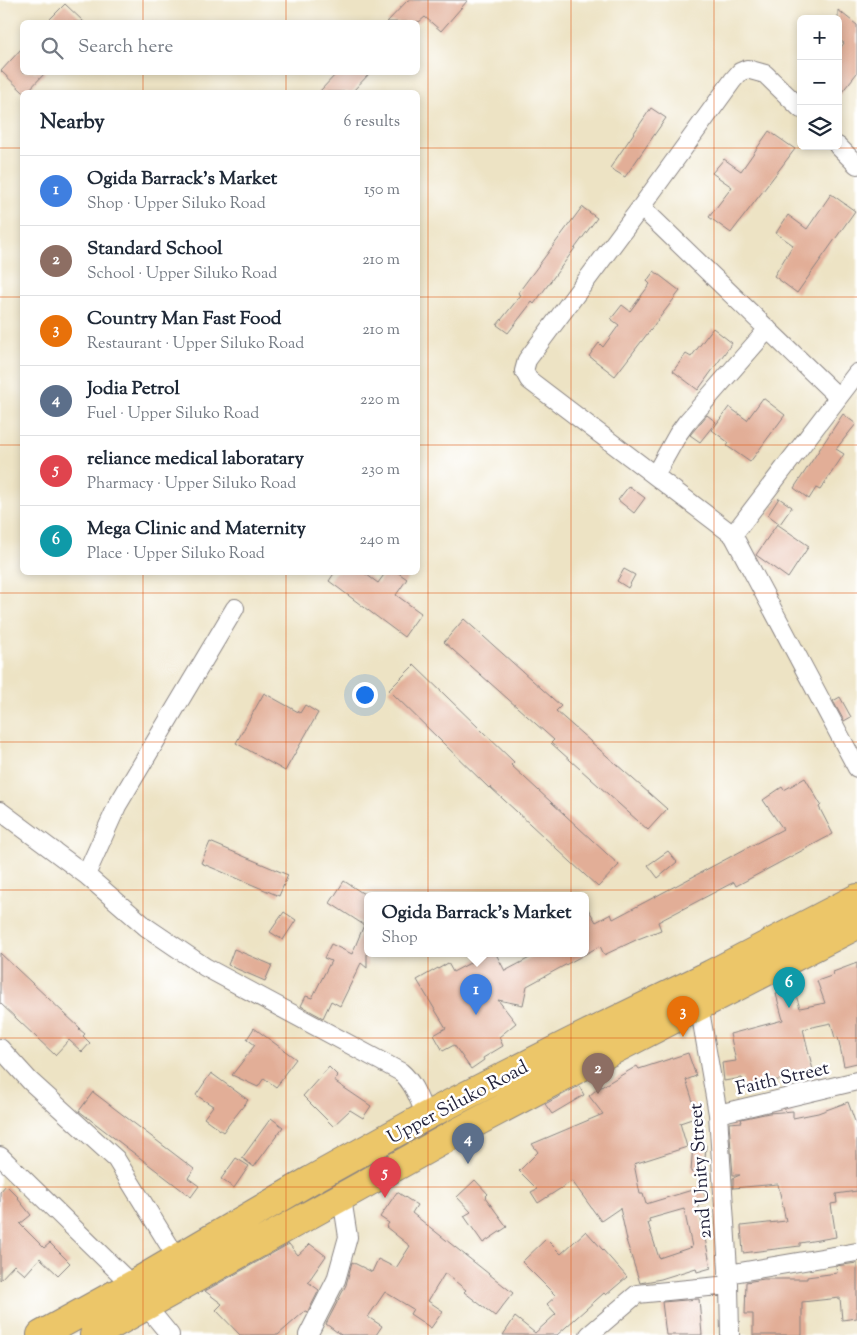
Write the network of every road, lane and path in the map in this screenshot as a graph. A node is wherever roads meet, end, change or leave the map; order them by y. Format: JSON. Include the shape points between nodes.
{"nodes":[{"id":1,"x":797,"y":105,"type":"edge"},
{"id":2,"x":842,"y":150,"type":"edge"},
{"id":3,"x":857,"y":165,"type":"edge"},
{"id":4,"x":641,"y":207,"type":"junction"},
{"id":5,"x":768,"y":329,"type":"junction"},
{"id":6,"x":857,"y":373,"type":"edge"},
{"id":7,"x":838,"y":397,"type":"junction"},
{"id":8,"x":655,"y":475,"type":"junction"},
{"id":9,"x":733,"y":535,"type":"junction"},
{"id":10,"x":235,"y":608,"type":"dead end"},
{"id":11,"x":857,"y":768,"type":"edge"},
{"id":12,"x":0,"y":811,"type":"edge"},
{"id":13,"x":86,"y":876,"type":"junction"},
{"id":14,"x":857,"y":898,"type":"edge"},
{"id":15,"x":857,"y":925,"type":"edge"},
{"id":16,"x":699,"y":1005,"type":"junction"},
{"id":17,"x":0,"y":1048,"type":"edge"},
{"id":18,"x":857,"y":1081,"type":"edge"},
{"id":19,"x":718,"y":1114,"type":"junction"},
{"id":20,"x":426,"y":1116,"type":"junction"},
{"id":21,"x":0,"y":1156,"type":"edge"},
{"id":22,"x":342,"y":1198,"type":"junction"},
{"id":23,"x":857,"y":1252,"type":"edge"},
{"id":24,"x":177,"y":1258,"type":"junction"},
{"id":25,"x":728,"y":1279,"type":"junction"},
{"id":26,"x":139,"y":1296,"type":"junction"},
{"id":27,"x":41,"y":1335,"type":"edge"},
{"id":28,"x":94,"y":1335,"type":"edge"},
{"id":29,"x":170,"y":1335,"type":"edge"},
{"id":30,"x":308,"y":1335,"type":"edge"},
{"id":31,"x":588,"y":1335,"type":"edge"},
{"id":32,"x":730,"y":1335,"type":"edge"}],
"edges":[{"from":1,"to":4,"type":"street","via":[[765,74],[747,69],[740,72]]},
{"from":2,"to":3,"type":"street"},
{"from":4,"to":5,"type":"street"},
{"from":4,"to":8,"type":"street","via":[[527,360],[524,371],[529,380]]},
{"from":5,"to":7,"type":"street"},
{"from":5,"to":8,"type":"street","via":[[686,423]]},
{"from":6,"to":7,"type":"street"},
{"from":7,"to":9,"type":"street"},
{"from":8,"to":9,"type":"street"},
{"from":9,"to":11,"type":"street"},
{"from":10,"to":13,"type":"street","via":[[117,806]]},
{"from":12,"to":13,"type":"street"},
{"from":13,"to":20,"type":"street","via":[[146,927],[205,967],[401,1072],[414,1087]]},
{"from":14,"to":20,"type":"main road","name":"Upper Siluko Road"},
{"from":15,"to":16,"type":"main road","name":"Upper Siluko Road"},
{"from":16,"to":19,"type":"street","name":"2nd Unity Street"},
{"from":16,"to":22,"type":"main road","name":"Upper Siluko Road","via":[[453,1135]]},
{"from":17,"to":24,"type":"street","via":[[30,1081],[116,1159]]},
{"from":18,"to":19,"type":"street","name":"Faith Street"},
{"from":19,"to":25,"type":"street","name":"2nd Unity Street"},
{"from":20,"to":24,"type":"main road","name":"Upper Siluko Road"},
{"from":21,"to":26,"type":"street"},
{"from":22,"to":26,"type":"main road","name":"Upper Siluko Road"},
{"from":22,"to":30,"type":"street","via":[[348,1237],[336,1280]]},
{"from":23,"to":25,"type":"street"},
{"from":24,"to":26,"type":"main road","name":"Upper Siluko Road"},
{"from":25,"to":31,"type":"street","via":[[637,1294]]},
{"from":25,"to":32,"type":"street","name":"2nd Unity Street"},
{"from":26,"to":27,"type":"main road","name":"Upper Siluko Road"},
{"from":26,"to":28,"type":"main road","name":"Upper Siluko Road"},
{"from":26,"to":29,"type":"street"}]}
